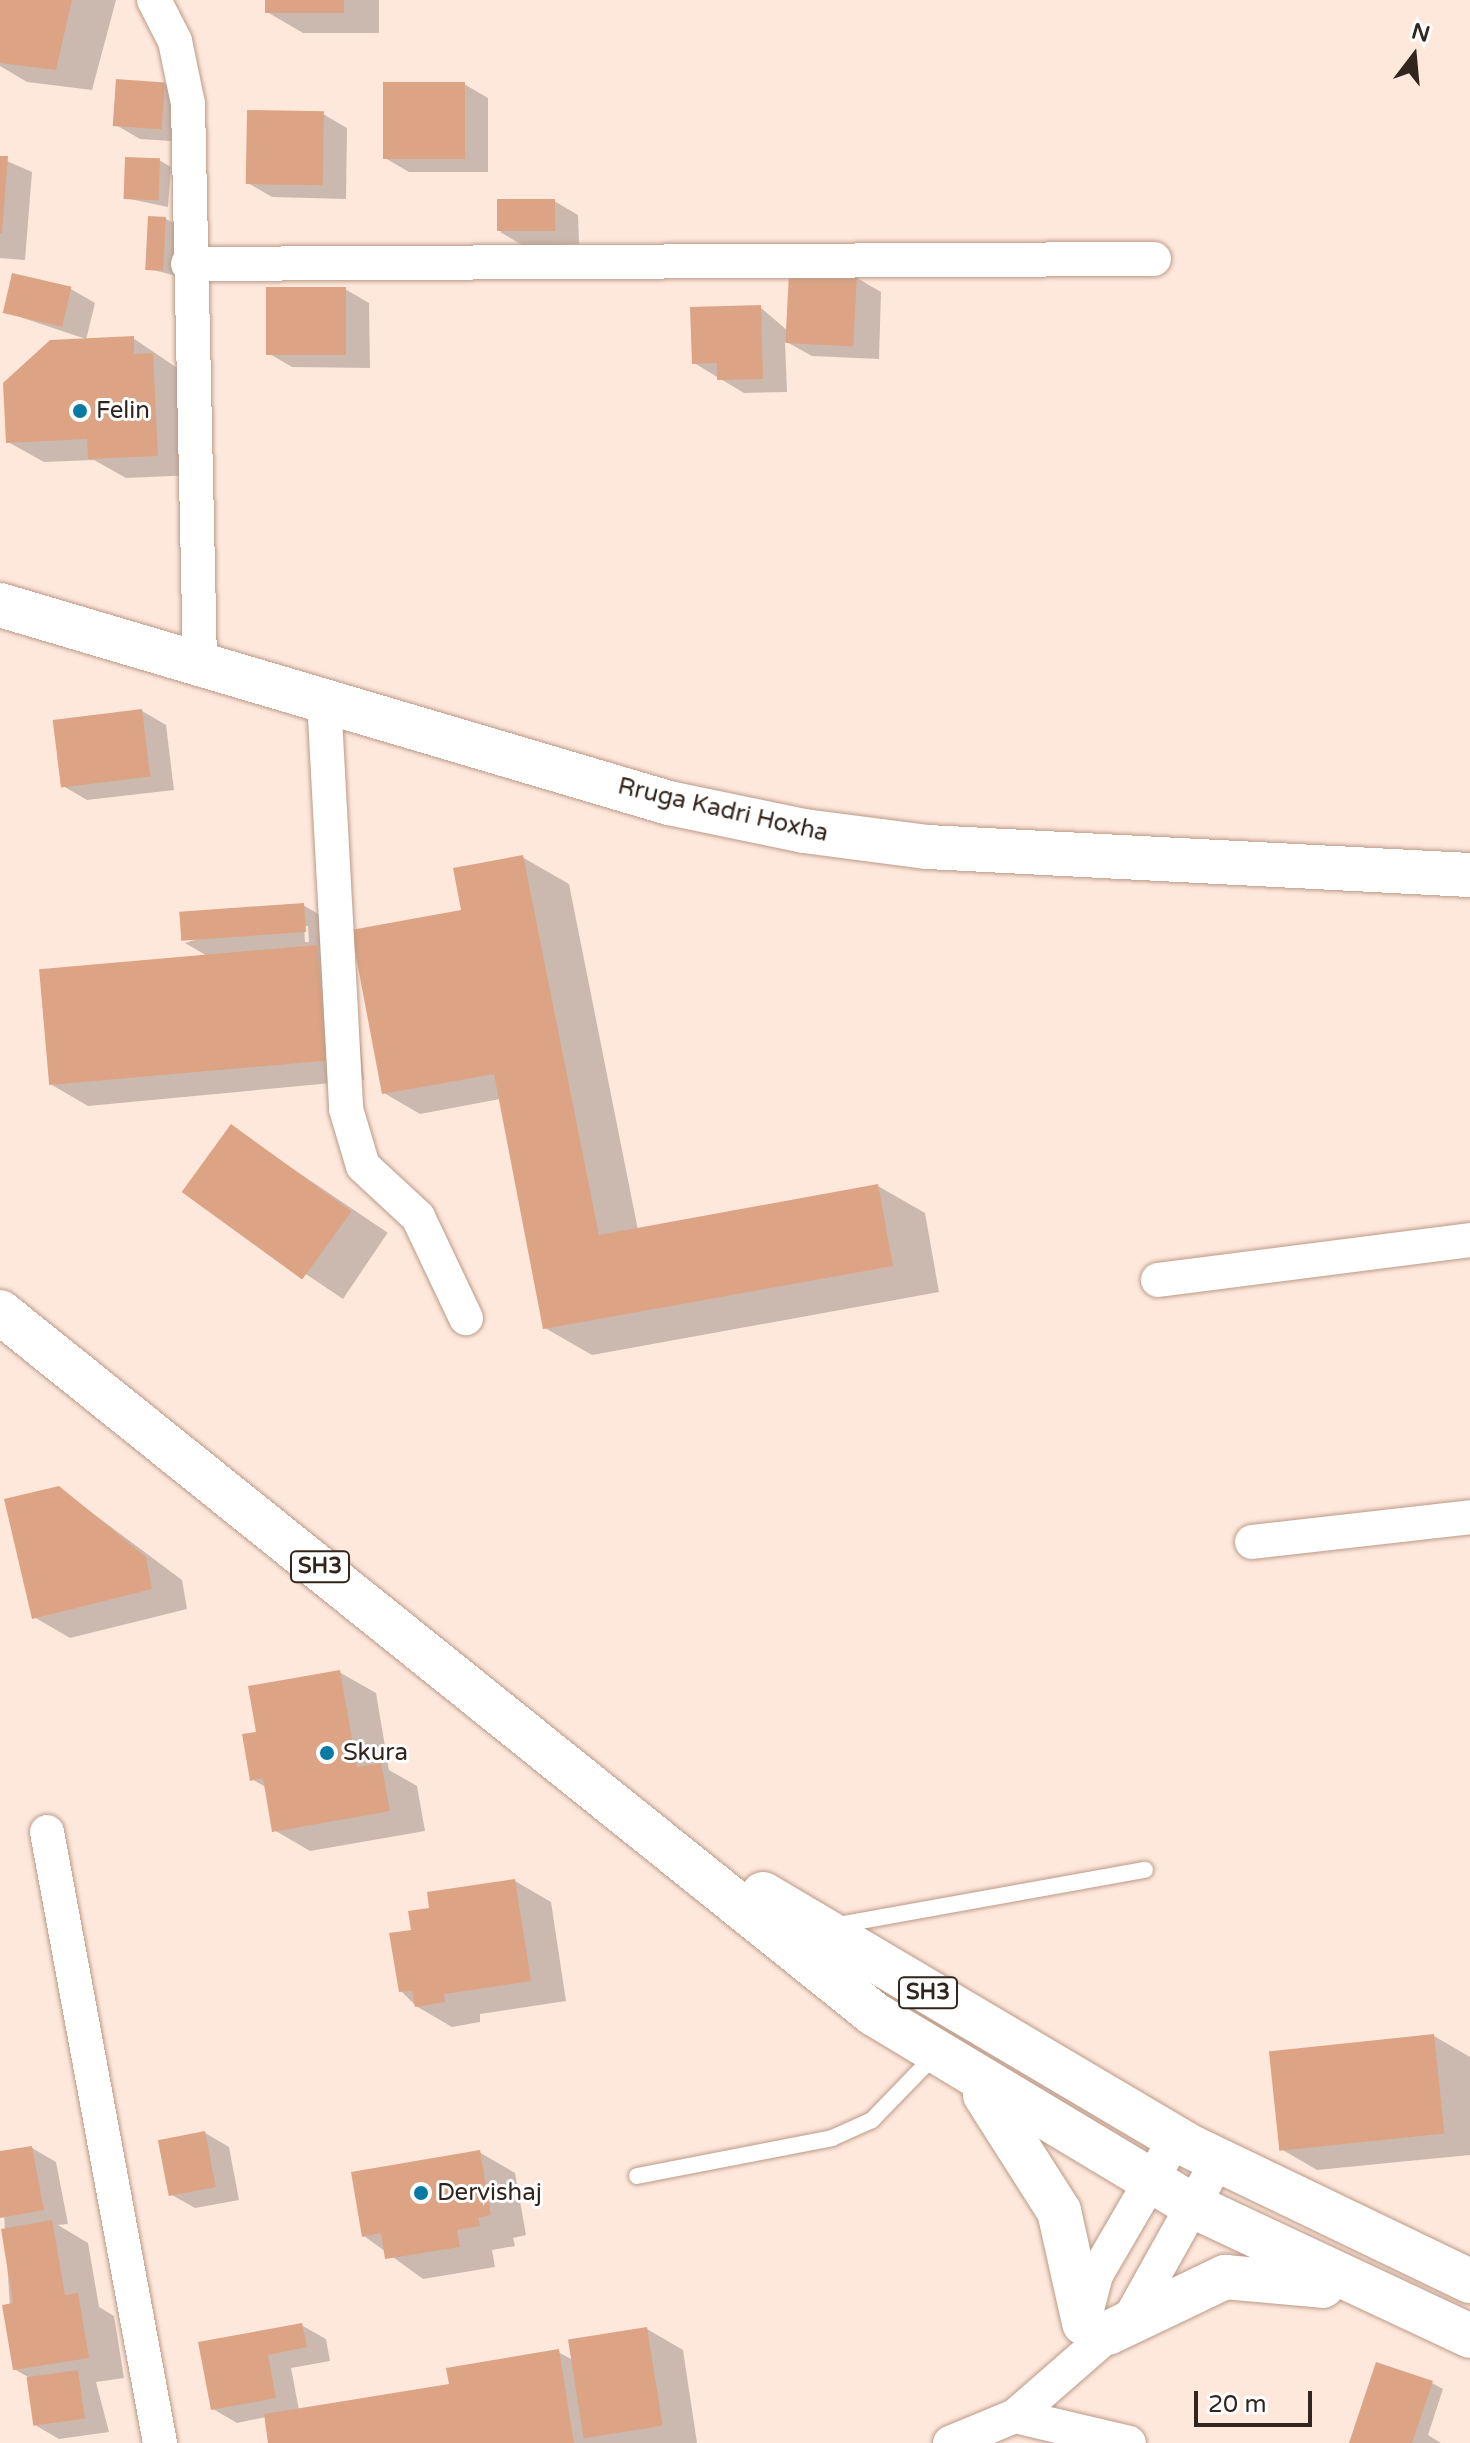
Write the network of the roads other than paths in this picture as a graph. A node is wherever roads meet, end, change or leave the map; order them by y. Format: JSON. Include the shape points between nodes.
{"nodes":[{"id":1,"x":154,"y":0,"type":"edge"},
{"id":2,"x":1154,"y":259,"type":"dead end"},
{"id":3,"x":188,"y":264,"type":"junction"},
{"id":4,"x":0,"y":605,"type":"edge"},
{"id":5,"x":200,"y":662,"type":"junction"},
{"id":6,"x":324,"y":699,"type":"junction"},
{"id":7,"x":1470,"y":875,"type":"edge"},
{"id":8,"x":1470,"y":1240,"type":"edge"},
{"id":9,"x":1158,"y":1280,"type":"dead end"},
{"id":10,"x":0,"y":1312,"type":"edge"},
{"id":11,"x":466,"y":1318,"type":"dead end"},
{"id":12,"x":1470,"y":1517,"type":"edge"},
{"id":13,"x":1252,"y":1542,"type":"dead end"},
{"id":14,"x":640,"y":1822,"type":"junction"},
{"id":15,"x":47,"y":1832,"type":"dead end"},
{"id":16,"x":1145,"y":1870,"type":"dead end"},
{"id":17,"x":819,"y":1928,"type":"junction"},
{"id":18,"x":953,"y":2064,"type":"junction"},
{"id":19,"x":1175,"y":2139,"type":"junction"},
{"id":20,"x":1217,"y":2162,"type":"junction"},
{"id":21,"x":637,"y":2176,"type":"dead end"},
{"id":22,"x":1151,"y":2183,"type":"junction"},
{"id":23,"x":1193,"y":2206,"type":"junction"},
{"id":24,"x":1470,"y":2281,"type":"edge"},
{"id":25,"x":1383,"y":2300,"type":"junction"},
{"id":26,"x":1090,"y":2336,"type":"junction"},
{"id":27,"x":1470,"y":2336,"type":"edge"},
{"id":28,"x":1015,"y":2416,"type":"junction"},
{"id":29,"x":160,"y":2443,"type":"edge"},
{"id":30,"x":950,"y":2443,"type":"edge"},
{"id":31,"x":1129,"y":2443,"type":"edge"}],
"edges":[{"from":1,"to":3,"type":"street","via":[[175,41],[188,104]]},
{"from":2,"to":3,"type":"street"},
{"from":3,"to":5,"type":"street"},
{"from":4,"to":5,"type":"main road","name":"Rruga Kadri Hoxha"},
{"from":5,"to":6,"type":"main road","name":"Rruga Kadri Hoxha"},
{"from":6,"to":7,"type":"main road","name":"Rruga Kadri Hoxha","via":[[669,803],[804,831],[928,847]]},
{"from":6,"to":11,"type":"street","via":[[346,1109],[363,1166],[418,1217]]},
{"from":8,"to":9,"type":"street"},
{"from":10,"to":14,"type":"main road","number":"SH3"},
{"from":12,"to":13,"type":"street"},
{"from":14,"to":17,"type":"main road","number":"SH3"},
{"from":14,"to":18,"type":"main road","number":"SH3","via":[[874,2014]]},
{"from":15,"to":29,"type":"street"},
{"from":16,"to":17,"type":"lane"},
{"from":17,"to":19,"type":"main road","number":"SH3"},
{"from":18,"to":21,"type":"lane","via":[[872,2120],[832,2138]]},
{"from":18,"to":22,"type":"main road","number":"SH3"},
{"from":18,"to":26,"type":"main road","via":[[1034,2161],[1059,2211]]},
{"from":19,"to":20,"type":"main road","number":"SH3"},
{"from":19,"to":22,"type":"street"},
{"from":20,"to":23,"type":"street"},
{"from":20,"to":24,"type":"main road","number":"SH3"},
{"from":22,"to":23,"type":"main road","number":"SH3"},
{"from":22,"to":26,"type":"street","via":[[1096,2275]]},
{"from":23,"to":25,"type":"main road","number":"SH3"},
{"from":23,"to":26,"type":"street","via":[[1142,2302]]},
{"from":25,"to":26,"type":"main road","via":[[1279,2279],[1225,2277]]},
{"from":25,"to":27,"type":"main road","number":"SH3"},
{"from":26,"to":28,"type":"street","via":[[1054,2387]]},
{"from":28,"to":30,"type":"street"},
{"from":28,"to":31,"type":"street"}]}
